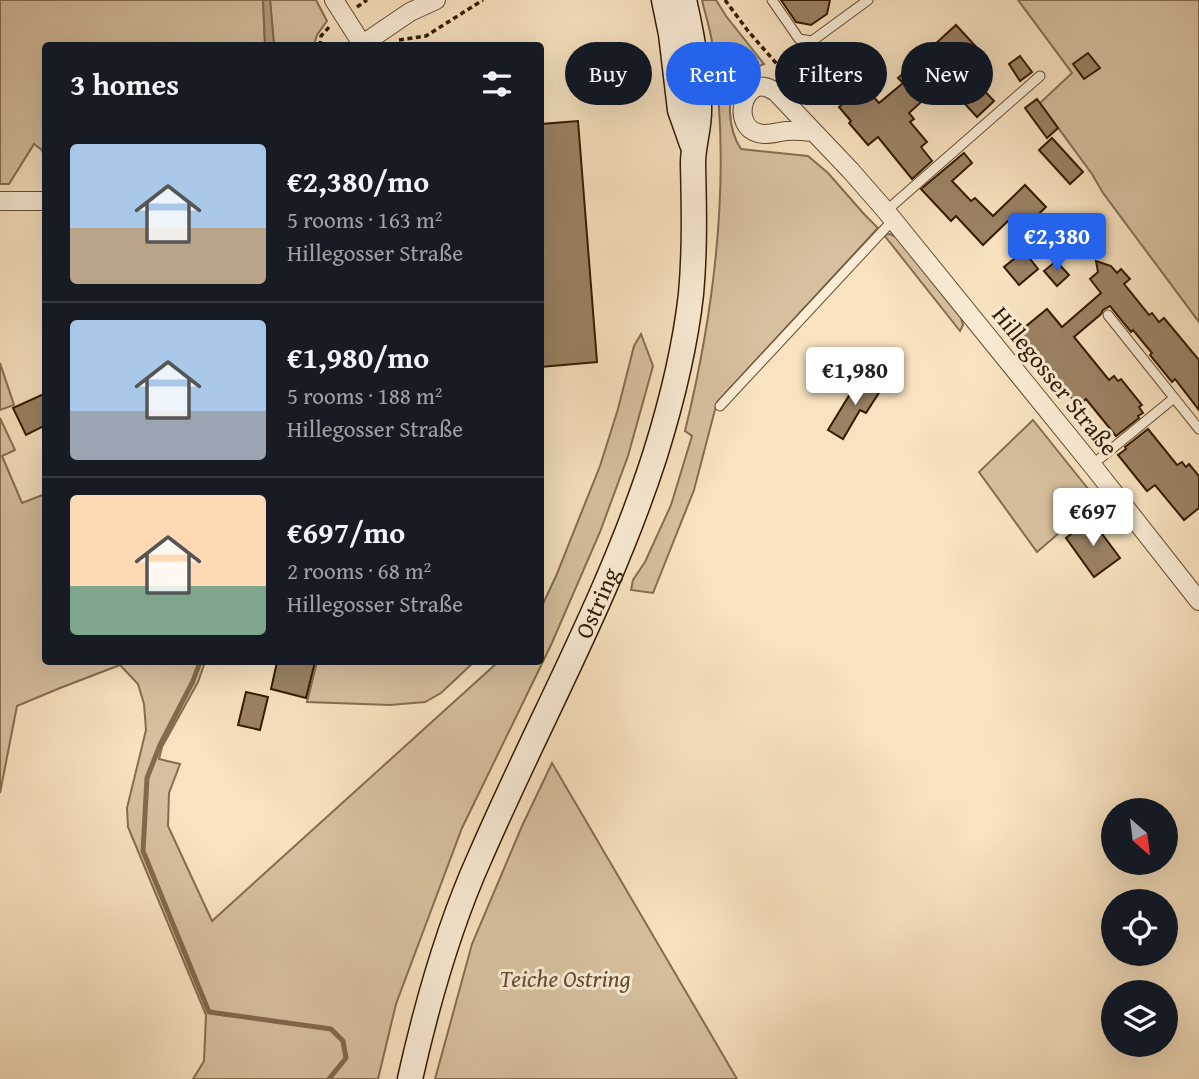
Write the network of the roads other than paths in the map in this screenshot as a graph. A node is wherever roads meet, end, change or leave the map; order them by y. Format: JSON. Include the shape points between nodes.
{"nodes":[{"id":1,"x":334,"y":0,"type":"edge"},
{"id":2,"x":436,"y":0,"type":"edge"},
{"id":3,"x":664,"y":0,"type":"edge"},
{"id":4,"x":684,"y":0,"type":"edge"},
{"id":5,"x":772,"y":0,"type":"edge"},
{"id":6,"x":868,"y":0,"type":"edge"},
{"id":7,"x":416,"y":6,"type":"edge"},
{"id":8,"x":359,"y":42,"type":"edge"},
{"id":9,"x":365,"y":42,"type":"edge"},
{"id":10,"x":1040,"y":76,"type":"dead end"},
{"id":11,"x":814,"y":132,"type":"dead end"},
{"id":12,"x":693,"y":148,"type":"junction"},
{"id":13,"x":0,"y":201,"type":"edge"},
{"id":14,"x":42,"y":201,"type":"edge"},
{"id":15,"x":889,"y":215,"type":"junction"},
{"id":16,"x":1108,"y":315,"type":"dead end"},
{"id":17,"x":1174,"y":398,"type":"junction"},
{"id":18,"x":720,"y":406,"type":"dead end"},
{"id":19,"x":1199,"y":429,"type":"edge"},
{"id":20,"x":1092,"y":465,"type":"junction"},
{"id":21,"x":1199,"y":601,"type":"edge"},
{"id":22,"x":410,"y":1079,"type":"edge"}],
"edges":[{"from":1,"to":8,"type":"street"},
{"from":2,"to":7,"type":"street"},
{"from":3,"to":12,"type":"main road","name":"Ostring","via":[[680,110]]},
{"from":4,"to":12,"type":"main road","name":"Ostring","via":[[700,109]]},
{"from":5,"to":6,"type":"lane","via":[[799,39],[812,41]]},
{"from":7,"to":9,"type":"street"},
{"from":10,"to":15,"type":"lane"},
{"from":11,"to":15,"type":"street","name":"Hillegosser Straße"},
{"from":12,"to":22,"type":"main road","name":"Ostring","via":[[691,295],[656,453],[614,568],[456,914]]},
{"from":13,"to":14,"type":"street"},
{"from":15,"to":18,"type":"lane"},
{"from":15,"to":20,"type":"street","name":"Hillegosser Straße"},
{"from":16,"to":17,"type":"lane"},
{"from":17,"to":19,"type":"lane"},
{"from":17,"to":20,"type":"lane"},
{"from":20,"to":21,"type":"street","name":"Hillegosser Straße"}]}
